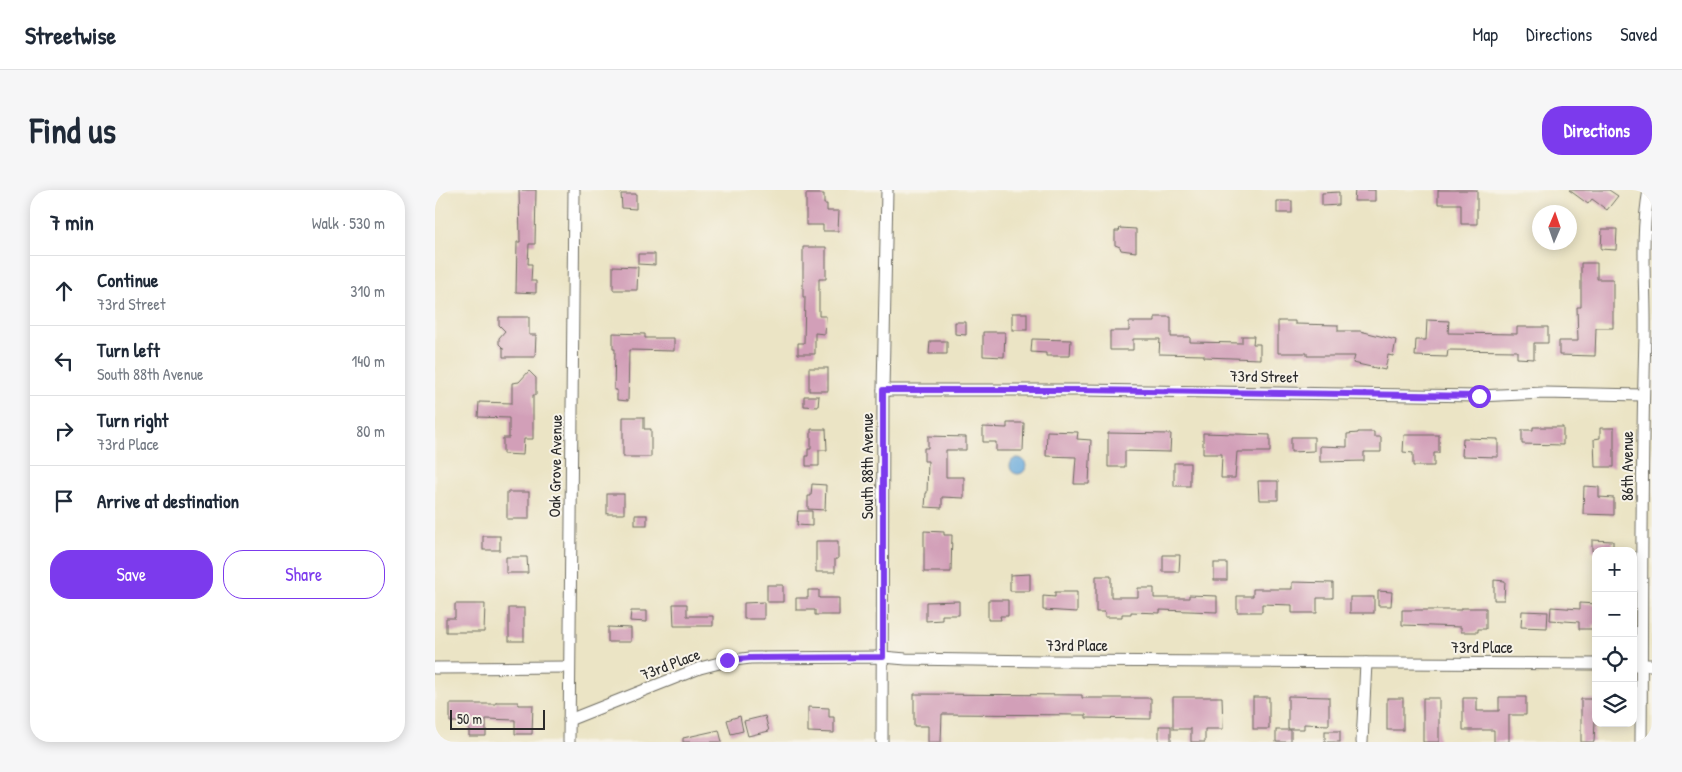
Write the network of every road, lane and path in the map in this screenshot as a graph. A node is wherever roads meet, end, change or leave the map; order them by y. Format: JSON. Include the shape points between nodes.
{"nodes":[{"id":1,"x":574,"y":190,"type":"edge"},
{"id":2,"x":887,"y":190,"type":"edge"},
{"id":3,"x":1649,"y":190,"type":"edge"},
{"id":4,"x":883,"y":390,"type":"junction"},
{"id":5,"x":1643,"y":395,"type":"junction"},
{"id":6,"x":883,"y":657,"type":"junction"},
{"id":7,"x":1366,"y":663,"type":"junction"},
{"id":8,"x":1592,"y":664,"type":"edge"},
{"id":9,"x":1642,"y":665,"type":"edge"},
{"id":10,"x":435,"y":668,"type":"edge"},
{"id":11,"x":569,"y":668,"type":"junction"},
{"id":12,"x":569,"y":720,"type":"junction"},
{"id":13,"x":569,"y":742,"type":"edge"},
{"id":14,"x":882,"y":742,"type":"edge"},
{"id":15,"x":1361,"y":742,"type":"edge"},
{"id":16,"x":1641,"y":742,"type":"edge"}],
"edges":[{"from":1,"to":11,"type":"street","name":"Oak Grove Avenue"},
{"from":2,"to":4,"type":"street","name":"South 88th Avenue"},
{"from":3,"to":5,"type":"street","name":"86th Avenue","via":[[1645,215]]},
{"from":4,"to":5,"type":"street","name":"73rd Street"},
{"from":4,"to":6,"type":"street","name":"South 88th Avenue"},
{"from":5,"to":9,"type":"street","name":"86th Avenue"},
{"from":6,"to":7,"type":"street","name":"73rd Place"},
{"from":6,"to":12,"type":"street","name":"73rd Place","via":[[727,660]]},
{"from":6,"to":14,"type":"street","name":"South 88th Avenue"},
{"from":7,"to":8,"type":"street","name":"73rd Place"},
{"from":7,"to":15,"type":"street"},
{"from":9,"to":16,"type":"street","name":"86th Avenue"},
{"from":10,"to":11,"type":"street"},
{"from":11,"to":12,"type":"street","name":"Oak Grove Avenue"},
{"from":12,"to":13,"type":"street","name":"Oak Grove Avenue"}]}
